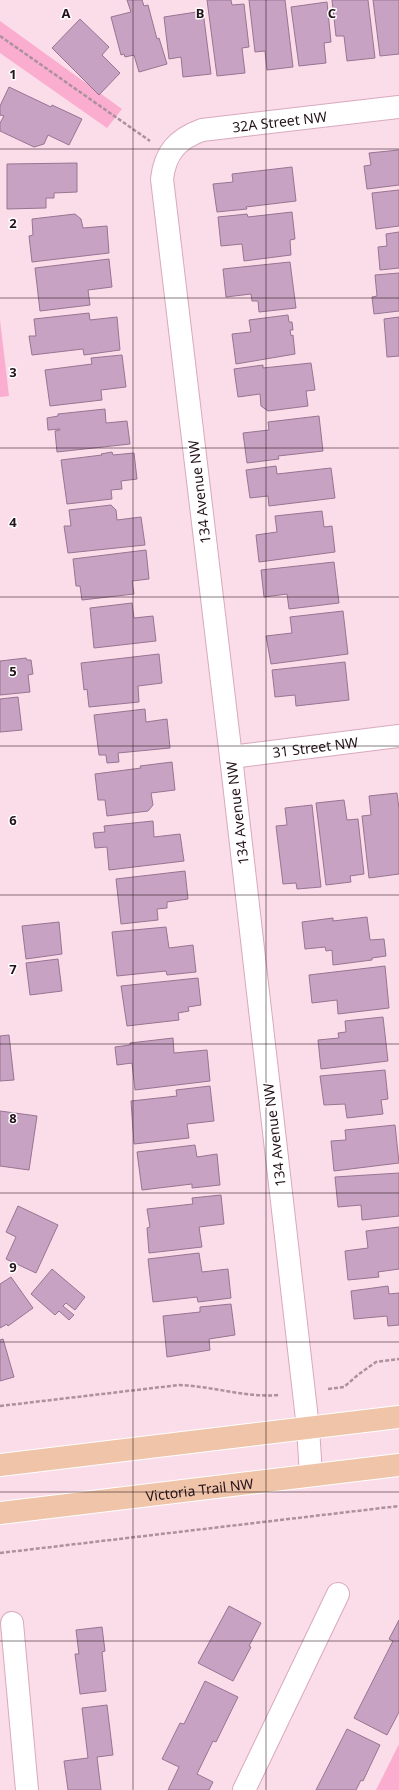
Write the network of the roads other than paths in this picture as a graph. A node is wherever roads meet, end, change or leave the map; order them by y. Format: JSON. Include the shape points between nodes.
{"nodes":[{"id":1,"x":399,"y":107,"type":"edge"},
{"id":2,"x":168,"y":154,"type":"joint"},
{"id":3,"x":399,"y":736,"type":"edge"},
{"id":4,"x":231,"y":757,"type":"junction"},
{"id":5,"x":399,"y":1417,"type":"edge"},
{"id":6,"x":308,"y":1428,"type":"junction"},
{"id":7,"x":0,"y":1465,"type":"edge"},
{"id":8,"x":399,"y":1465,"type":"edge"},
{"id":9,"x":311,"y":1475,"type":"junction"},
{"id":10,"x":0,"y":1513,"type":"edge"},
{"id":11,"x":338,"y":1594,"type":"dead end"},
{"id":12,"x":12,"y":1623,"type":"dead end"},
{"id":13,"x":27,"y":1790,"type":"edge"},
{"id":14,"x":244,"y":1790,"type":"edge"}],
"edges":[{"from":1,"to":2,"type":"street","name":"32A Street NW","via":[[202,130],[190,135]]},
{"from":2,"to":4,"type":"street","name":"134 Avenue NW","via":[[163,168],[163,195]]},
{"from":3,"to":4,"type":"street","name":"31 Street NW"},
{"from":4,"to":6,"type":"street","name":"134 Avenue NW"},
{"from":5,"to":6,"type":"main road"},
{"from":6,"to":7,"type":"main road"},
{"from":6,"to":9,"type":"street","name":"134 Avenue NW"},
{"from":8,"to":9,"type":"main road","name":"Victoria Trail NW"},
{"from":9,"to":10,"type":"main road","name":"Victoria Trail NW"},
{"from":11,"to":14,"type":"street"},
{"from":12,"to":13,"type":"street"}]}
